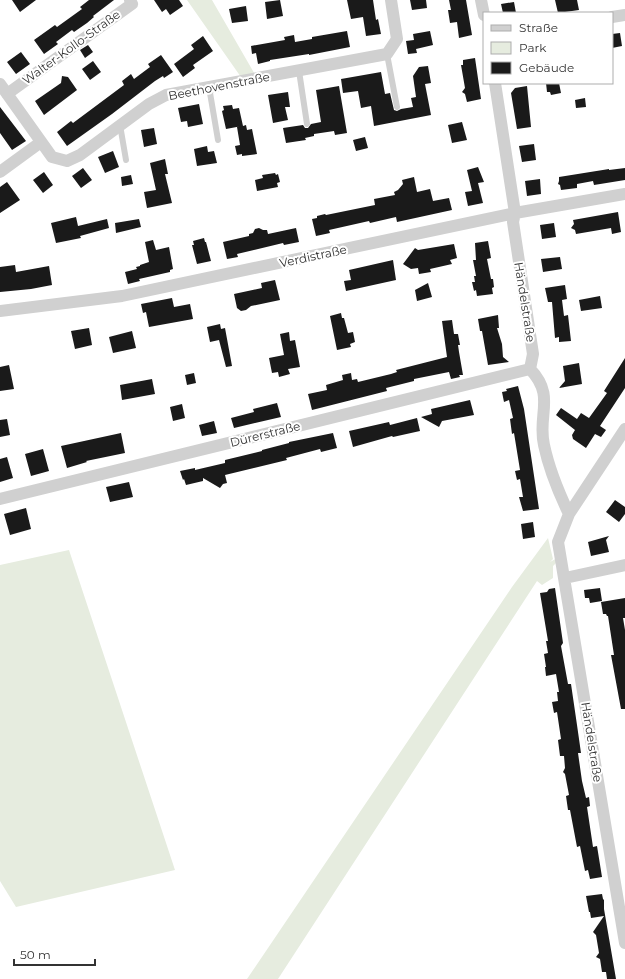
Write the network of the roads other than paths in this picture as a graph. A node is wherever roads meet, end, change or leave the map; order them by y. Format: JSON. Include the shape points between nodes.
{"nodes":[{"id":1,"x":130,"y":0,"type":"edge"},
{"id":2,"x":391,"y":0,"type":"edge"},
{"id":3,"x":482,"y":0,"type":"edge"},
{"id":4,"x":484,"y":12,"type":"edge"},
{"id":5,"x":625,"y":15,"type":"edge"},
{"id":6,"x":613,"y":17,"type":"edge"},
{"id":7,"x":387,"y":54,"type":"junction"},
{"id":8,"x":299,"y":71,"type":"junction"},
{"id":9,"x":495,"y":84,"type":"edge"},
{"id":10,"x":209,"y":87,"type":"junction"},
{"id":11,"x":3,"y":89,"type":"edge"},
{"id":12,"x":397,"y":107,"type":"dead end"},
{"id":13,"x":307,"y":124,"type":"dead end"},
{"id":14,"x":120,"y":126,"type":"junction"},
{"id":15,"x":218,"y":140,"type":"dead end"},
{"id":16,"x":41,"y":142,"type":"junction"},
{"id":17,"x":126,"y":160,"type":"dead end"},
{"id":18,"x":0,"y":172,"type":"edge"},
{"id":19,"x":625,"y":194,"type":"edge"},
{"id":20,"x":515,"y":213,"type":"junction"},
{"id":21,"x":0,"y":311,"type":"edge"},
{"id":22,"x":530,"y":369,"type":"junction"},
{"id":23,"x":625,"y":429,"type":"edge"},
{"id":24,"x":0,"y":499,"type":"edge"},
{"id":25,"x":569,"y":514,"type":"junction"},
{"id":26,"x":625,"y":565,"type":"edge"},
{"id":27,"x":565,"y":578,"type":"junction"},
{"id":28,"x":625,"y":943,"type":"edge"}],
"edges":[{"from":1,"to":11,"type":"street","name":"Walter-Kollo-Straße","via":[[132,4]]},
{"from":2,"to":7,"type":"street","via":[[397,39]]},
{"from":3,"to":4,"type":"street"},
{"from":5,"to":6,"type":"street"},
{"from":7,"to":8,"type":"street","name":"Beethovenstraße"},
{"from":7,"to":12,"type":"lane"},
{"from":8,"to":10,"type":"street","name":"Beethovenstraße"},
{"from":8,"to":13,"type":"lane"},
{"from":9,"to":20,"type":"street","name":"Händelstraße"},
{"from":10,"to":14,"type":"street","name":"Beethovenstraße","via":[[166,95],[149,104]]},
{"from":10,"to":15,"type":"lane"},
{"from":11,"to":16,"type":"street","name":"Beethovenstraße"},
{"from":14,"to":16,"type":"street","name":"Beethovenstraße","via":[[80,156],[67,161],[52,157]]},
{"from":14,"to":17,"type":"lane"},
{"from":16,"to":18,"type":"street"},
{"from":19,"to":20,"type":"street","name":"Verdistraße"},
{"from":20,"to":21,"type":"street","name":"Verdistraße","via":[[122,296]]},
{"from":20,"to":22,"type":"street","name":"Händelstraße","via":[[513,222],[533,354]]},
{"from":22,"to":24,"type":"street","name":"Dürerstraße"},
{"from":22,"to":25,"type":"street","via":[[543,387],[543,442],[553,480]]},
{"from":23,"to":25,"type":"street"},
{"from":25,"to":27,"type":"street","name":"Händelstraße","via":[[558,542]]},
{"from":26,"to":27,"type":"street"},
{"from":27,"to":28,"type":"street","name":"Händelstraße"}]}
